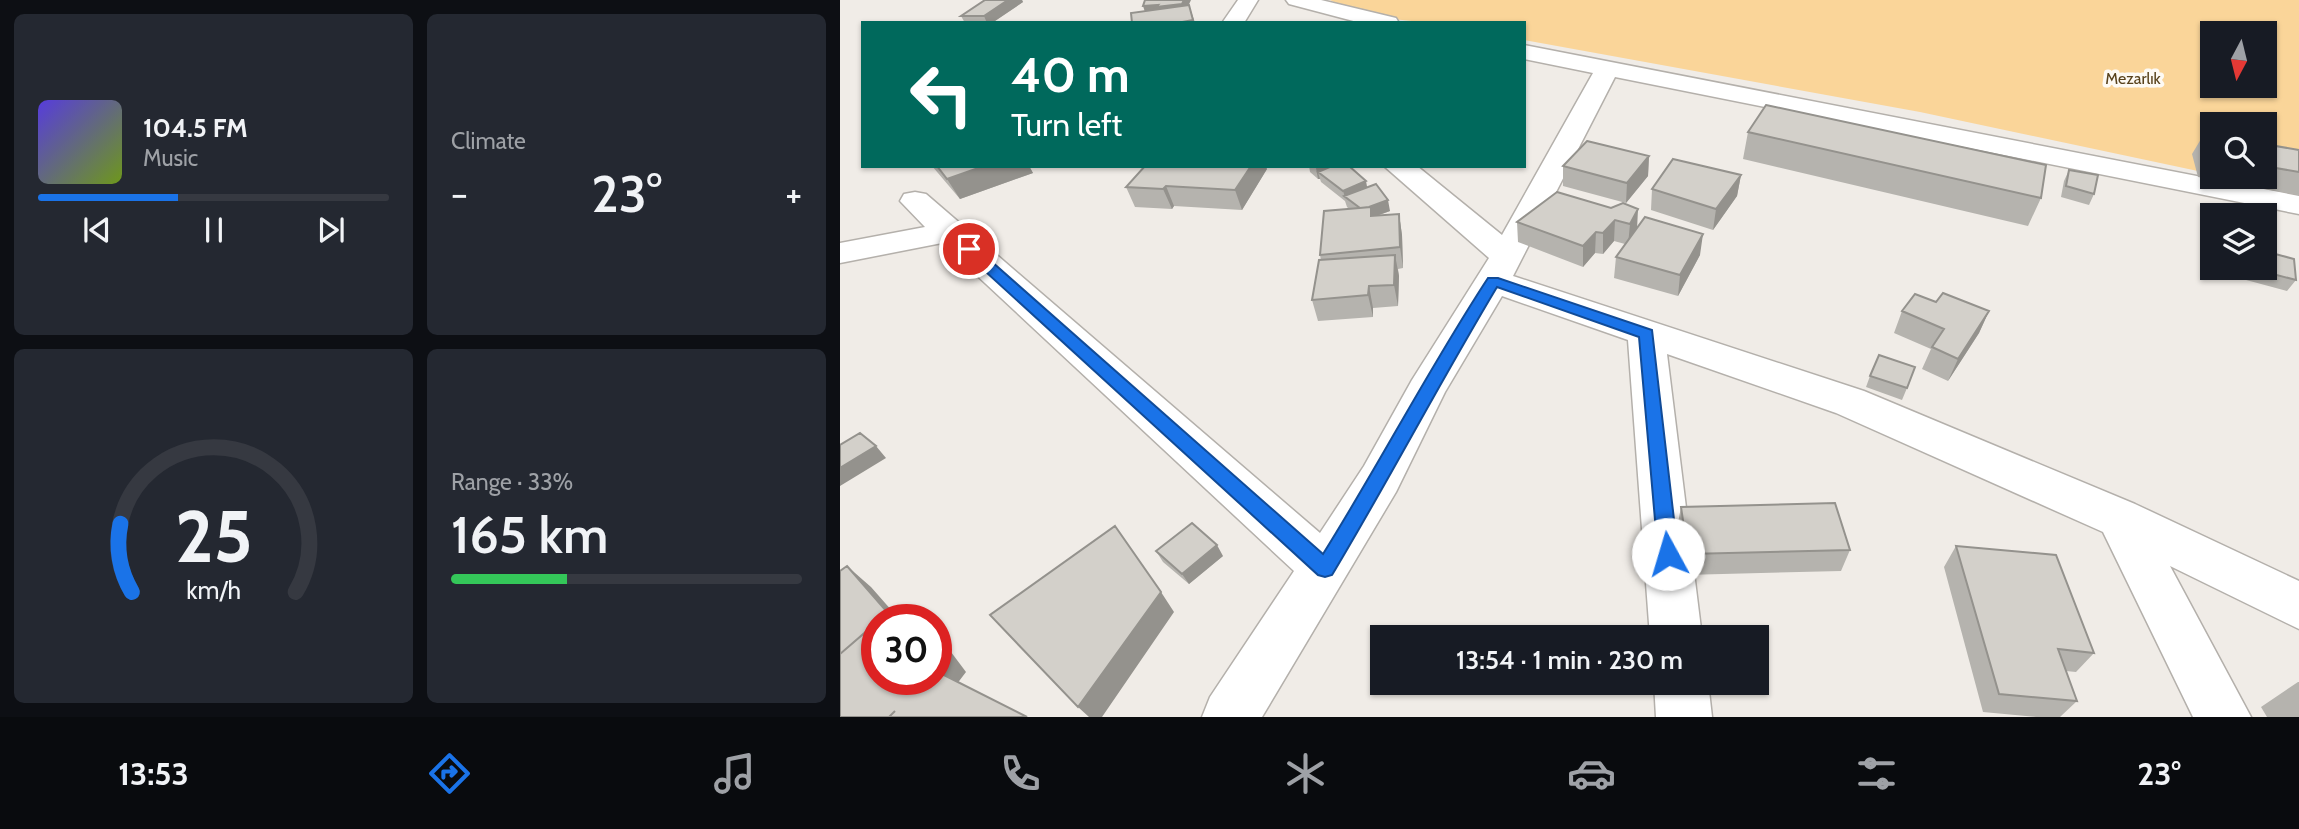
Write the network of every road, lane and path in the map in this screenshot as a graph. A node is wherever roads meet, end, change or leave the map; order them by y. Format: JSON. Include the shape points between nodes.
{"nodes":[{"id":1,"x":1248,"y":0,"type":"edge"},
{"id":2,"x":1296,"y":0,"type":"edge"},
{"id":3,"x":1234,"y":21,"type":"edge"},
{"id":4,"x":1380,"y":21,"type":"edge"},
{"id":5,"x":1526,"y":52,"type":"edge"},
{"id":6,"x":1608,"y":70,"type":"junction"},
{"id":7,"x":1401,"y":168,"type":"edge"},
{"id":8,"x":915,"y":201,"type":"dead end"},
{"id":9,"x":2299,"y":205,"type":"edge"},
{"id":10,"x":949,"y":232,"type":"junction"},
{"id":11,"x":840,"y":253,"type":"edge"},
{"id":12,"x":1500,"y":269,"type":"junction"},
{"id":13,"x":1646,"y":334,"type":"junction"},
{"id":14,"x":2119,"y":518,"type":"junction"},
{"id":15,"x":1325,"y":568,"type":"junction"},
{"id":16,"x":2299,"y":606,"type":"edge"},
{"id":17,"x":1675,"y":625,"type":"edge"},
{"id":18,"x":1682,"y":695,"type":"edge"},
{"id":19,"x":1230,"y":717,"type":"edge"},
{"id":20,"x":1684,"y":717,"type":"edge"},
{"id":21,"x":2223,"y":717,"type":"edge"}],
"edges":[{"from":1,"to":3,"type":"street"},
{"from":2,"to":4,"type":"street"},
{"from":5,"to":6,"type":"street"},
{"from":6,"to":9,"type":"street"},
{"from":6,"to":12,"type":"street"},
{"from":7,"to":12,"type":"street","via":[[1454,209]]},
{"from":8,"to":10,"type":"street"},
{"from":10,"to":11,"type":"street"},
{"from":10,"to":15,"type":"street"},
{"from":12,"to":13,"type":"street"},
{"from":12,"to":15,"type":"street"},
{"from":13,"to":14,"type":"street","via":[[1850,402]]},
{"from":13,"to":17,"type":"street"},
{"from":14,"to":16,"type":"street"},
{"from":14,"to":21,"type":"street"},
{"from":15,"to":19,"type":"street"},
{"from":18,"to":20,"type":"street"}]}
